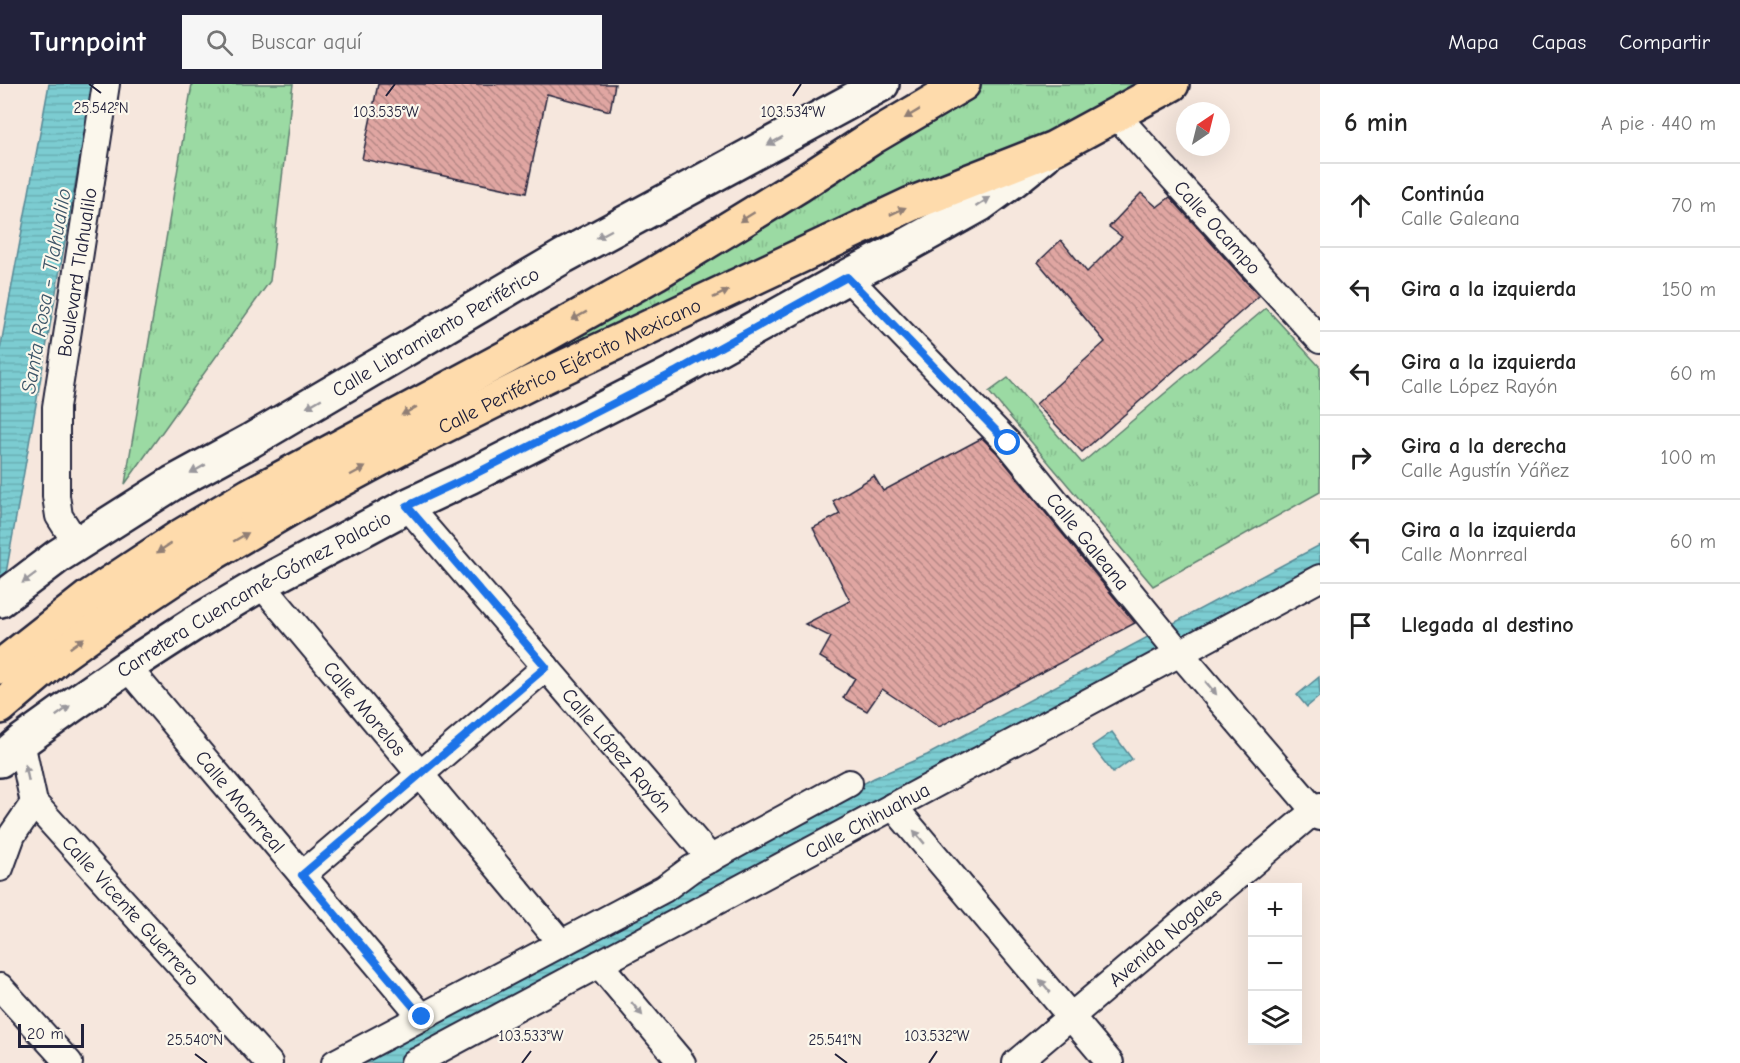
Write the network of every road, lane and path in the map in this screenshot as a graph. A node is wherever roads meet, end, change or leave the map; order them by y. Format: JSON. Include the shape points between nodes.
{"nodes":[{"id":1,"x":106,"y":84,"type":"edge"},
{"id":2,"x":963,"y":84,"type":"edge"},
{"id":3,"x":1172,"y":84,"type":"edge"},
{"id":4,"x":871,"y":86,"type":"edge"},
{"id":5,"x":1115,"y":114,"type":"junction"},
{"id":6,"x":1054,"y":148,"type":"junction"},
{"id":7,"x":847,"y":277,"type":"junction"},
{"id":8,"x":1320,"y":340,"type":"edge"},
{"id":9,"x":407,"y":506,"type":"junction"},
{"id":10,"x":68,"y":550,"type":"junction"},
{"id":11,"x":1320,"y":578,"type":"edge"},
{"id":12,"x":261,"y":584,"type":"junction"},
{"id":13,"x":0,"y":600,"type":"edge"},
{"id":14,"x":1176,"y":648,"type":"junction"},
{"id":15,"x":0,"y":667,"type":"edge"},
{"id":16,"x":127,"y":667,"type":"junction"},
{"id":17,"x":546,"y":667,"type":"junction"},
{"id":18,"x":0,"y":707,"type":"edge"},
{"id":19,"x":10,"y":751,"type":"edge"},
{"id":20,"x":420,"y":775,"type":"junction"},
{"id":21,"x":849,"y":783,"type":"dead end"},
{"id":22,"x":34,"y":803,"type":"junction"},
{"id":23,"x":893,"y":806,"type":"junction"},
{"id":24,"x":1318,"y":811,"type":"edge"},
{"id":25,"x":711,"y":859,"type":"junction"},
{"id":26,"x":0,"y":868,"type":"edge"},
{"id":27,"x":302,"y":875,"type":"junction"},
{"id":28,"x":561,"y":943,"type":"junction"},
{"id":29,"x":599,"y":964,"type":"junction"},
{"id":30,"x":0,"y":987,"type":"edge"},
{"id":31,"x":422,"y":1017,"type":"junction"},
{"id":32,"x":1071,"y":1017,"type":"junction"},
{"id":33,"x":69,"y":1063,"type":"edge"},
{"id":34,"x":269,"y":1063,"type":"edge"},
{"id":35,"x":335,"y":1063,"type":"edge"},
{"id":36,"x":414,"y":1063,"type":"edge"},
{"id":37,"x":682,"y":1063,"type":"edge"},
{"id":38,"x":1016,"y":1063,"type":"edge"},
{"id":39,"x":1110,"y":1063,"type":"edge"}],
"edges":[{"from":1,"to":10,"type":"street","name":"Boulevard Tlahualilo","via":[[56,407],[56,496]]},
{"from":2,"to":15,"type":"highway","name":"Calle Periférico Ejército Mexicano","one_way":true,"via":[[656,273],[181,536],[89,597]]},
{"from":3,"to":5,"type":"highway","name":"Calle Periférico Ejército Mexicano"},
{"from":4,"to":10,"type":"main road","name":"Calle Libramiento Periférico","one_way":true,"via":[[564,256],[173,483]]},
{"from":5,"to":6,"type":"highway","name":"Calle Periférico Ejército Mexicano"},
{"from":5,"to":8,"type":"street","name":"Calle Ocampo"},
{"from":7,"to":6,"type":"main road","name":"Carretera Cuencamé-Gómez Palacio","one_way":true,"via":[[981,204]]},
{"from":18,"to":6,"type":"highway","name":"Calle Periférico Ejército Mexicano","one_way":true,"via":[[61,655],[195,564],[414,441],[911,204]]},
{"from":7,"to":9,"type":"main road","name":"Carretera Cuencamé-Gómez Palacio","via":[[677,371]]},
{"from":7,"to":14,"type":"street","name":"Calle Galeana","via":[[1008,443]]},
{"from":9,"to":12,"type":"main road","name":"Carretera Cuencamé-Gómez Palacio"},
{"from":9,"to":17,"type":"street","name":"Calle López Rayón"},
{"from":10,"to":13,"type":"main road","name":"Calle Libramiento Periférico","one_way":true},
{"from":11,"to":14,"type":"street","name":"Calle Chihuahua"},
{"from":12,"to":16,"type":"main road","name":"Carretera Cuencamé-Gómez Palacio"},
{"from":12,"to":20,"type":"street","name":"Calle Morelos"},
{"from":14,"to":23,"type":"street","name":"Calle Chihuahua"},
{"from":14,"to":24,"type":"street","name":"Calle Galeana","one_way":true},
{"from":19,"to":16,"type":"main road","name":"Carretera Cuencamé-Gómez Palacio","one_way":true},
{"from":16,"to":27,"type":"street","name":"Calle Monrreal"},
{"from":17,"to":20,"type":"street"},
{"from":17,"to":25,"type":"street","name":"Calle López Rayón"},
{"from":22,"to":19,"type":"street","one_way":true},
{"from":20,"to":27,"type":"street"},
{"from":20,"to":28,"type":"street","name":"Calle Morelos"},
{"from":21,"to":25,"type":"street"},
{"from":22,"to":26,"type":"street","via":[[12,835]]},
{"from":22,"to":34,"type":"street","name":"Calle Vicente Guerrero"},
{"from":23,"to":29,"type":"street","name":"Calle Chihuahua"},
{"from":32,"to":23,"type":"street","one_way":true},
{"from":24,"to":32,"type":"street","name":"Avenida Nogales"},
{"from":25,"to":28,"type":"street","via":[[664,889]]},
{"from":27,"to":31,"type":"street","name":"Calle Monrreal"},
{"from":28,"to":31,"type":"street"},
{"from":29,"to":36,"type":"street","name":"Calle Chihuahua"},
{"from":29,"to":37,"type":"street","one_way":true},
{"from":30,"to":33,"type":"street"},
{"from":31,"to":35,"type":"street"},
{"from":32,"to":38,"type":"street","name":"Avenida Nogales"},
{"from":32,"to":39,"type":"street"}]}
